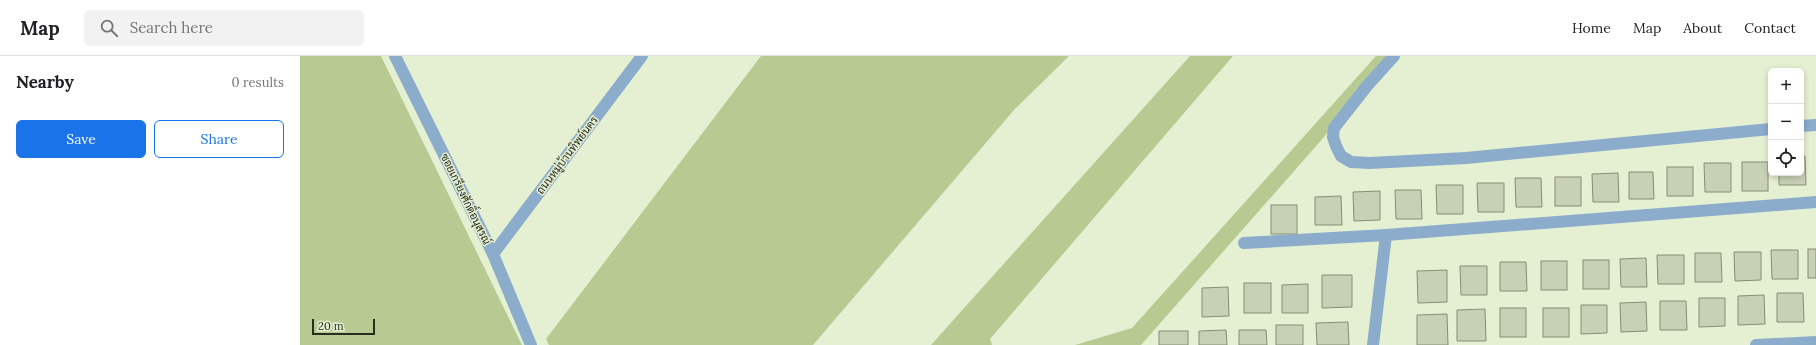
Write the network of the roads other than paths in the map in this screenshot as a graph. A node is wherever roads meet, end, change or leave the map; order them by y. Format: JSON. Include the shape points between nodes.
{"nodes":[{"id":1,"x":395,"y":56,"type":"edge"},
{"id":2,"x":642,"y":56,"type":"edge"},
{"id":3,"x":1394,"y":56,"type":"edge"},
{"id":4,"x":1816,"y":125,"type":"edge"},
{"id":5,"x":1804,"y":126,"type":"edge"},
{"id":6,"x":1768,"y":129,"type":"edge"},
{"id":7,"x":1816,"y":202,"type":"edge"},
{"id":8,"x":1386,"y":235,"type":"junction"},
{"id":9,"x":1244,"y":243,"type":"dead end"},
{"id":10,"x":493,"y":254,"type":"junction"},
{"id":11,"x":1816,"y":342,"type":"edge"},
{"id":12,"x":531,"y":345,"type":"edge"},
{"id":13,"x":1373,"y":345,"type":"edge"},
{"id":14,"x":1756,"y":345,"type":"edge"}],
"edges":[{"from":1,"to":10,"type":"street","name":"ซอยเกรียงศักดิ์อนุสรณ์"},
{"from":2,"to":10,"type":"street","name":"ถนนหมู่บ้านทิพย์นคร"},
{"from":3,"to":6,"type":"street","via":[[1334,128],[1333,137],[1341,156],[1351,162],[1466,158]]},
{"from":4,"to":5,"type":"street"},
{"from":7,"to":8,"type":"street"},
{"from":8,"to":9,"type":"street"},
{"from":8,"to":13,"type":"street"},
{"from":10,"to":12,"type":"street","name":"ซอยเกรียงศักดิ์อนุสรณ์"},
{"from":11,"to":14,"type":"street"}]}
